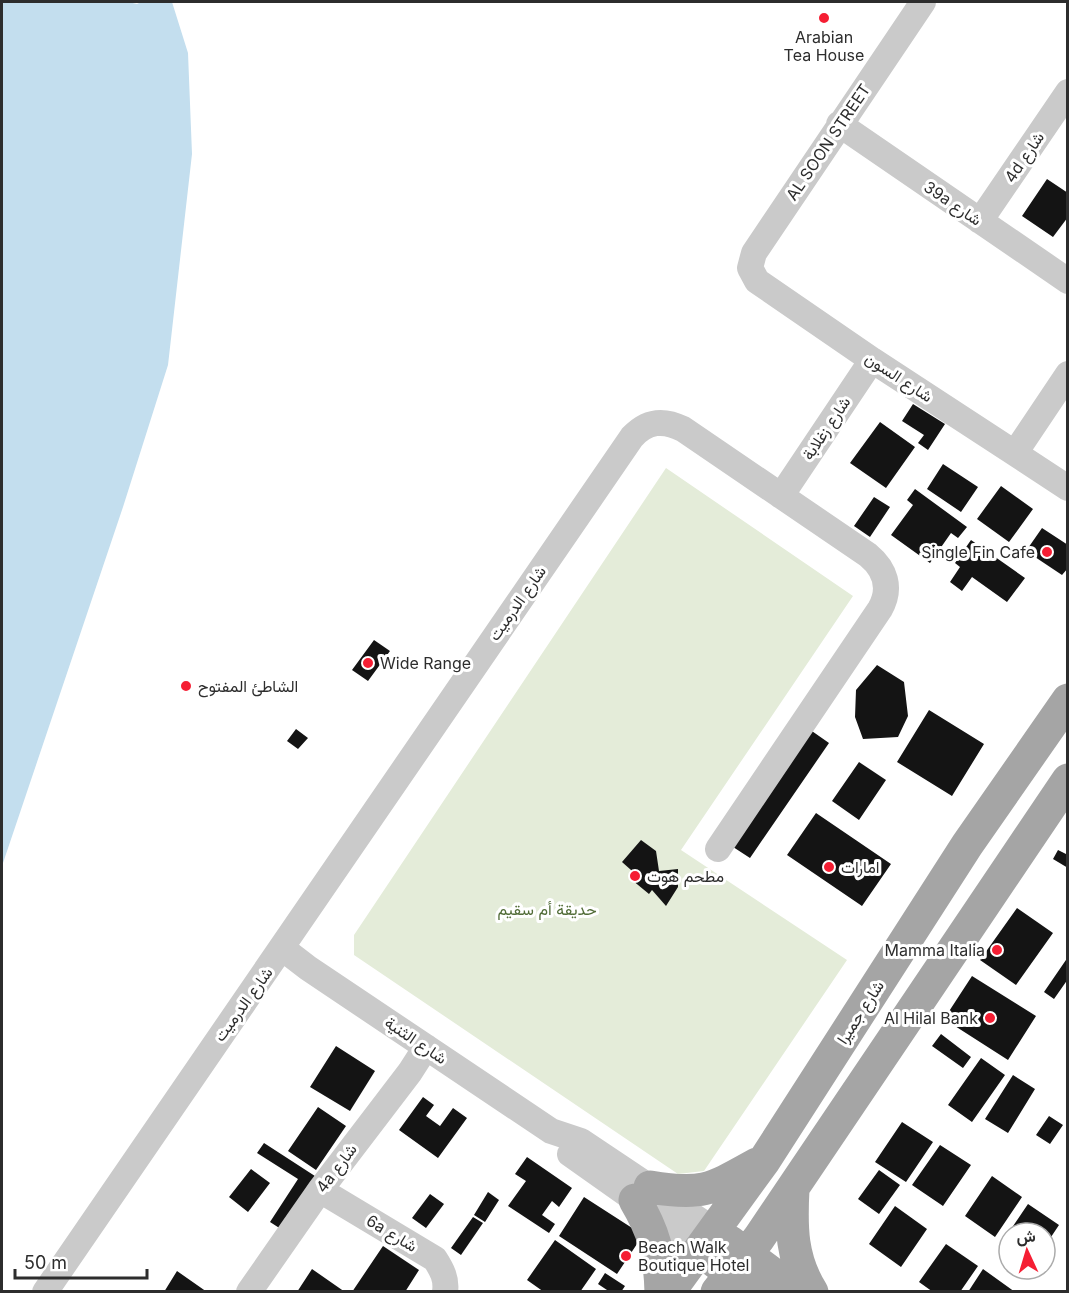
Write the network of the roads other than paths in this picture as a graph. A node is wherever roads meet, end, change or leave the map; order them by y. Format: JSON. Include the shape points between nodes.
{"nodes":[{"id":1,"x":923,"y":2,"type":"edge"},
{"id":2,"x":1068,"y":92,"type":"edge"},
{"id":3,"x":839,"y":124,"type":"junction"},
{"id":4,"x":980,"y":221,"type":"junction"},
{"id":5,"x":754,"y":253,"type":"joint"},
{"id":6,"x":1068,"y":281,"type":"edge"},
{"id":7,"x":872,"y":360,"type":"junction"},
{"id":8,"x":1068,"y":374,"type":"edge"},
{"id":9,"x":1016,"y":453,"type":"junction"},
{"id":10,"x":1068,"y":488,"type":"edge"},
{"id":11,"x":781,"y":496,"type":"junction"},
{"id":12,"x":1068,"y":700,"type":"edge"},
{"id":13,"x":1068,"y":780,"type":"edge"},
{"id":14,"x":718,"y":849,"type":"dead end"},
{"id":15,"x":282,"y":948,"type":"junction"},
{"id":16,"x":426,"y":1047,"type":"junction"},
{"id":17,"x":764,"y":1161,"type":"junction"},
{"id":18,"x":793,"y":1189,"type":"junction"},
{"id":19,"x":320,"y":1190,"type":"junction"},
{"id":20,"x":642,"y":1194,"type":"junction"},
{"id":21,"x":706,"y":1240,"type":"junction"},
{"id":22,"x":737,"y":1278,"type":"edge"},
{"id":23,"x":45,"y":1292,"type":"edge"},
{"id":24,"x":249,"y":1292,"type":"edge"},
{"id":25,"x":445,"y":1292,"type":"edge"},
{"id":26,"x":661,"y":1292,"type":"edge"},
{"id":27,"x":669,"y":1292,"type":"edge"},
{"id":28,"x":797,"y":1292,"type":"edge"},
{"id":29,"x":812,"y":1292,"type":"edge"}],
"edges":[{"from":1,"to":3,"type":"street","name":"AL SOON STREET"},
{"from":2,"to":4,"type":"street","name":"4d شارع"},
{"from":3,"to":4,"type":"street","name":"39a شارع"},
{"from":3,"to":5,"type":"street","name":"AL SOON STREET"},
{"from":4,"to":6,"type":"street","name":"39a شارع"},
{"from":5,"to":7,"type":"street","name":"شارع السون","via":[[750,268],[757,281]]},
{"from":7,"to":9,"type":"street","name":"شارع السون"},
{"from":7,"to":11,"type":"street","name":"شارع زغلابة"},
{"from":8,"to":9,"type":"street"},
{"from":9,"to":10,"type":"street","name":"شارع السون"},
{"from":11,"to":14,"type":"street","name":"شارع الدرميت","via":[[878,563],[886,593],[880,609]]},
{"from":11,"to":15,"type":"street","name":"شارع الدرميت","via":[[671,423],[646,425],[638,431]]},
{"from":12,"to":17,"type":"main road","name":"شارع جميرا","via":[[967,845]]},
{"from":13,"to":18,"type":"main road"},
{"from":15,"to":16,"type":"street","name":"شارع الثنية"},
{"from":15,"to":23,"type":"street","name":"شارع الدرميت"},
{"from":16,"to":19,"type":"street","name":"4a شارع"},
{"from":16,"to":20,"type":"street","name":"شارع الثنية","via":[[551,1131],[565,1150]]},
{"from":17,"to":20,"type":"main road","via":[[708,1189]]},
{"from":17,"to":21,"type":"main road","name":"شارع جميرا"},
{"from":18,"to":22,"type":"main road"},
{"from":18,"to":29,"type":"main road","via":[[792,1242]]},
{"from":19,"to":24,"type":"street","name":"4a شارع"},
{"from":19,"to":25,"type":"street","name":"6a شارع","via":[[435,1259],[446,1283]]},
{"from":20,"to":21,"type":"street","name":"شارع الثنية"},
{"from":20,"to":26,"type":"main road","via":[[655,1241]]},
{"from":21,"to":22,"type":"main road","name":"شارع الثنية"},
{"from":21,"to":27,"type":"main road","name":"شارع جميرا"},
{"from":22,"to":28,"type":"main road","name":"شارع الثنية"}]}
